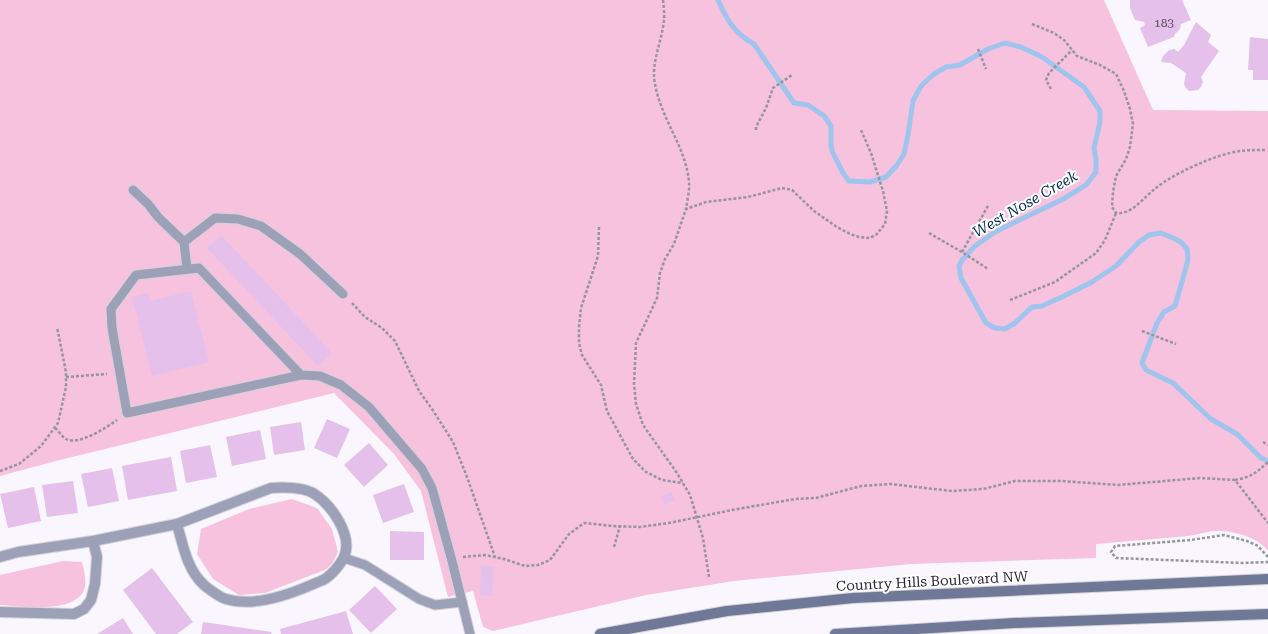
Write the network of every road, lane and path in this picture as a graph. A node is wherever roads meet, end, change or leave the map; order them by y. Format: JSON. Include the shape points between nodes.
{"nodes":[{"id":1,"x":664,"y":0,"type":"edge"},
{"id":2,"x":1032,"y":24,"type":"dead end"},
{"id":3,"x":978,"y":49,"type":"dead end"},
{"id":4,"x":1072,"y":50,"type":"junction"},
{"id":5,"x":986,"y":69,"type":"dead end"},
{"id":6,"x":791,"y":76,"type":"dead end"},
{"id":7,"x":1051,"y":88,"type":"dead end"},
{"id":8,"x":756,"y":130,"type":"dead end"},
{"id":9,"x":861,"y":130,"type":"dead end"},
{"id":10,"x":1264,"y":150,"type":"dead end"},
{"id":11,"x":133,"y":190,"type":"dead end"},
{"id":12,"x":989,"y":204,"type":"dead end"},
{"id":13,"x":686,"y":209,"type":"junction"},
{"id":14,"x":1116,"y":213,"type":"junction"},
{"id":15,"x":599,"y":227,"type":"dead end"},
{"id":16,"x":929,"y":233,"type":"dead end"},
{"id":17,"x":184,"y":242,"type":"junction"},
{"id":18,"x":962,"y":252,"type":"junction"},
{"id":19,"x":187,"y":269,"type":"junction"},
{"id":20,"x":988,"y":269,"type":"dead end"},
{"id":21,"x":343,"y":294,"type":"joint"},
{"id":22,"x":1010,"y":300,"type":"dead end"},
{"id":23,"x":58,"y":328,"type":"dead end"},
{"id":24,"x":1142,"y":330,"type":"dead end"},
{"id":25,"x":1176,"y":344,"type":"dead end"},
{"id":26,"x":120,"y":372,"type":"junction"},
{"id":27,"x":301,"y":375,"type":"junction"},
{"id":28,"x":66,"y":377,"type":"junction"},
{"id":29,"x":127,"y":413,"type":"junction"},
{"id":30,"x":55,"y":428,"type":"junction"},
{"id":31,"x":1263,"y":442,"type":"dead end"},
{"id":32,"x":1268,"y":445,"type":"edge"},
{"id":33,"x":1268,"y":462,"type":"edge"},
{"id":34,"x":0,"y":471,"type":"edge"},
{"id":35,"x":1235,"y":480,"type":"junction"},
{"id":36,"x":684,"y":484,"type":"junction"},
{"id":37,"x":697,"y":518,"type":"junction"},
{"id":38,"x":1268,"y":523,"type":"edge"},
{"id":39,"x":177,"y":524,"type":"junction"},
{"id":40,"x":620,"y":526,"type":"junction"},
{"id":41,"x":93,"y":541,"type":"junction"},
{"id":42,"x":614,"y":547,"type":"dead end"},
{"id":43,"x":0,"y":557,"type":"edge"},
{"id":44,"x":495,"y":557,"type":"junction"},
{"id":45,"x":1268,"y":557,"type":"edge"},
{"id":46,"x":344,"y":558,"type":"junction"},
{"id":47,"x":452,"y":560,"type":"junction"},
{"id":48,"x":1268,"y":562,"type":"edge"},
{"id":49,"x":709,"y":577,"type":"dead end"},
{"id":50,"x":1268,"y":579,"type":"edge"},
{"id":51,"x":462,"y":602,"type":"junction"},
{"id":52,"x":0,"y":612,"type":"edge"},
{"id":53,"x":1263,"y":614,"type":"edge"},
{"id":54,"x":470,"y":634,"type":"edge"},
{"id":55,"x":600,"y":634,"type":"edge"},
{"id":56,"x":835,"y":634,"type":"edge"}],
"edges":[{"from":1,"to":13,"type":"path","via":[[664,26],[656,55],[655,83],[659,101],[684,155],[689,183]]},
{"from":2,"to":4,"type":"path","via":[[1054,33]]},
{"from":3,"to":5,"type":"path"},
{"from":4,"to":7,"type":"path","via":[[1049,73],[1046,80]]},
{"from":4,"to":14,"type":"path","via":[[1077,56],[1116,74],[1130,109],[1133,124],[1130,147],[1116,176],[1113,192],[1112,207]]},
{"from":6,"to":8,"type":"path","via":[[773,88]]},
{"from":9,"to":13,"type":"path","via":[[877,171],[887,211],[885,224],[870,238],[859,237],[837,227],[820,216],[792,190],[782,188],[748,197],[706,202]]},
{"from":10,"to":14,"type":"path","via":[[1239,151],[1209,160],[1157,186],[1132,210],[1124,214]]},
{"from":11,"to":17,"type":"lane"},
{"from":12,"to":18,"type":"path"},
{"from":13,"to":36,"type":"path","via":[[674,244],[660,273],[657,298],[636,343],[634,384],[636,404],[643,425]]},
{"from":14,"to":22,"type":"path","via":[[1096,254],[1054,282]]},
{"from":15,"to":36,"type":"path","via":[[598,256],[581,308],[579,343],[582,355],[601,385],[607,411],[633,459],[646,472],[662,480]]},
{"from":16,"to":18,"type":"path"},
{"from":17,"to":19,"type":"lane"},
{"from":17,"to":21,"type":"lane","via":[[215,218],[238,219],[260,226],[300,254]]},
{"from":18,"to":20,"type":"path"},
{"from":19,"to":26,"type":"lane","via":[[136,275],[111,309]]},
{"from":19,"to":27,"type":"lane","via":[[199,268]]},
{"from":21,"to":44,"type":"path","via":[[365,317],[382,328],[395,341],[419,392],[453,442]]},
{"from":23,"to":28,"type":"path"},
{"from":24,"to":25,"type":"path"},
{"from":26,"to":28,"type":"path"},
{"from":26,"to":29,"type":"lane"},
{"from":27,"to":29,"type":"lane"},
{"from":27,"to":47,"type":"lane","via":[[320,376],[341,385],[369,407],[422,469],[432,488]]},
{"from":28,"to":30,"type":"path","via":[[61,411]]},
{"from":29,"to":30,"type":"path","via":[[104,430],[76,441],[66,439]]},
{"from":30,"to":34,"type":"path","via":[[41,446],[19,464]]},
{"from":31,"to":32,"type":"path"},
{"from":33,"to":35,"type":"path","via":[[1255,474]]},
{"from":35,"to":37,"type":"path","via":[[1200,478],[1118,484],[1015,482],[983,489],[952,491],[890,484],[861,486],[816,498],[795,499]]},
{"from":35,"to":38,"type":"path"},
{"from":36,"to":37,"type":"path"},
{"from":37,"to":40,"type":"path","via":[[640,527]]},
{"from":37,"to":49,"type":"path"},
{"from":39,"to":41,"type":"street"},
{"from":39,"to":46,"type":"street","via":[[271,488],[284,487],[312,492],[328,506],[339,521],[346,537]]},
{"from":39,"to":46,"type":"street","via":[[189,565],[204,585],[226,599],[248,602],[290,594],[324,579]]},
{"from":40,"to":42,"type":"path"},
{"from":40,"to":44,"type":"path","via":[[584,523],[569,534],[550,560],[538,565],[525,566]]},
{"from":41,"to":43,"type":"street"},
{"from":41,"to":52,"type":"street","via":[[97,558],[95,584],[91,600],[84,609],[74,614]]},
{"from":44,"to":47,"type":"path","via":[[468,556]]},
{"from":45,"to":48,"type":"path","via":[[1258,546],[1224,535],[1115,546],[1111,552],[1116,558]]},
{"from":46,"to":51,"type":"lane","via":[[365,565],[419,599],[435,605]]},
{"from":47,"to":51,"type":"lane"},
{"from":50,"to":55,"type":"main road","name":"Country Hills Boulevard NW","via":[[853,598],[728,611]]},
{"from":51,"to":54,"type":"lane"},
{"from":53,"to":56,"type":"main road"}]}
